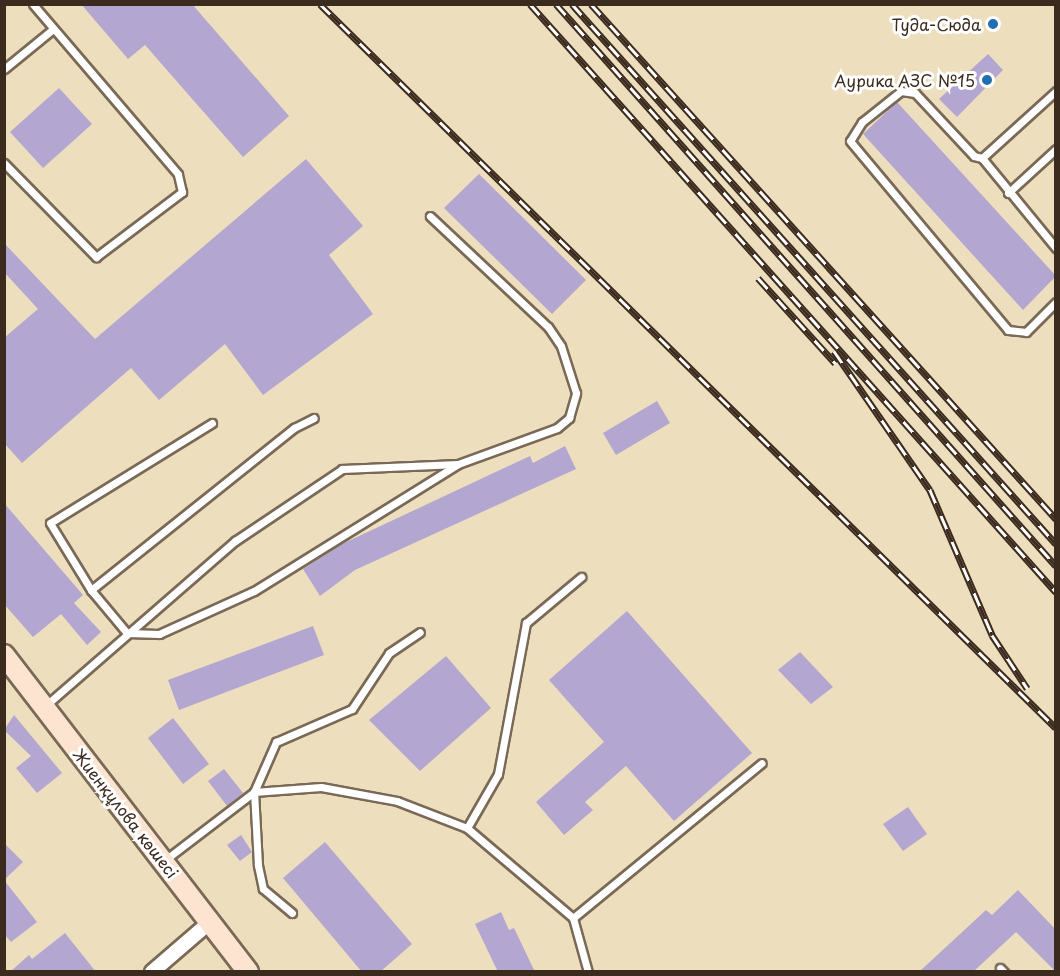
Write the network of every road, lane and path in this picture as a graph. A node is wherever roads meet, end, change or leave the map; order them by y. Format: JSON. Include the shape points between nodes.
{"nodes":[{"id":1,"x":33,"y":4,"type":"edge"},
{"id":2,"x":53,"y":29,"type":"junction"},
{"id":3,"x":4,"y":69,"type":"edge"},
{"id":4,"x":1056,"y":91,"type":"edge"},
{"id":5,"x":1056,"y":148,"type":"edge"},
{"id":6,"x":982,"y":159,"type":"junction"},
{"id":7,"x":4,"y":163,"type":"edge"},
{"id":8,"x":1008,"y":193,"type":"junction"},
{"id":9,"x":430,"y":216,"type":"dead end"},
{"id":10,"x":1056,"y":248,"type":"edge"},
{"id":11,"x":1056,"y":302,"type":"edge"},
{"id":12,"x":314,"y":418,"type":"dead end"},
{"id":13,"x":212,"y":423,"type":"dead end"},
{"id":14,"x":458,"y":464,"type":"junction"},
{"id":15,"x":581,"y":577,"type":"dead end"},
{"id":16,"x":91,"y":590,"type":"junction"},
{"id":17,"x":420,"y":632,"type":"dead end"},
{"id":18,"x":127,"y":633,"type":"junction"},
{"id":19,"x":4,"y":655,"type":"edge"},
{"id":20,"x":44,"y":707,"type":"junction"},
{"id":21,"x":762,"y":763,"type":"dead end"},
{"id":22,"x":254,"y":792,"type":"junction"},
{"id":23,"x":467,"y":828,"type":"junction"},
{"id":24,"x":164,"y":862,"type":"junction"},
{"id":25,"x":292,"y":913,"type":"dead end"},
{"id":26,"x":573,"y":918,"type":"junction"},
{"id":27,"x":210,"y":922,"type":"junction"},
{"id":28,"x":152,"y":972,"type":"edge"},
{"id":29,"x":248,"y":972,"type":"edge"},
{"id":30,"x":588,"y":972,"type":"edge"}],
"edges":[{"from":1,"to":2,"type":"lane"},
{"from":2,"to":3,"type":"lane"},
{"from":2,"to":7,"type":"lane","via":[[178,174],[180,198],[96,257]]},
{"from":4,"to":6,"type":"lane"},
{"from":5,"to":8,"type":"lane"},
{"from":6,"to":8,"type":"lane"},
{"from":6,"to":11,"type":"lane","via":[[908,92],[901,91],[862,122],[850,141],[875,178],[1008,330],[1026,332]]},
{"from":8,"to":10,"type":"lane"},
{"from":9,"to":14,"type":"lane","via":[[548,327],[561,346],[576,393],[569,418],[557,428]]},
{"from":12,"to":16,"type":"lane","via":[[294,428]]},
{"from":13,"to":16,"type":"lane","via":[[50,523]]},
{"from":14,"to":18,"type":"lane","via":[[254,591],[159,634]]},
{"from":14,"to":18,"type":"lane","via":[[342,469],[235,541]]},
{"from":15,"to":23,"type":"lane","via":[[526,623],[498,774]]},
{"from":16,"to":18,"type":"lane"},
{"from":17,"to":22,"type":"lane","via":[[390,653],[352,709],[276,742]]},
{"from":18,"to":20,"type":"lane"},
{"from":19,"to":20,"type":"street","name":"Жиенқұлова көшесі"},
{"from":20,"to":24,"type":"street","name":"Жиенқұлова көшесі"},
{"from":21,"to":26,"type":"lane"},
{"from":22,"to":23,"type":"lane","via":[[321,787],[397,801]]},
{"from":22,"to":24,"type":"lane"},
{"from":22,"to":25,"type":"lane","via":[[263,889]]},
{"from":23,"to":26,"type":"lane"},
{"from":24,"to":27,"type":"street","name":"Жиенқұлова көшесі"},
{"from":26,"to":30,"type":"lane"},
{"from":27,"to":28,"type":"street"},
{"from":27,"to":29,"type":"street","name":"Жиенқұлова көшесі"}]}
